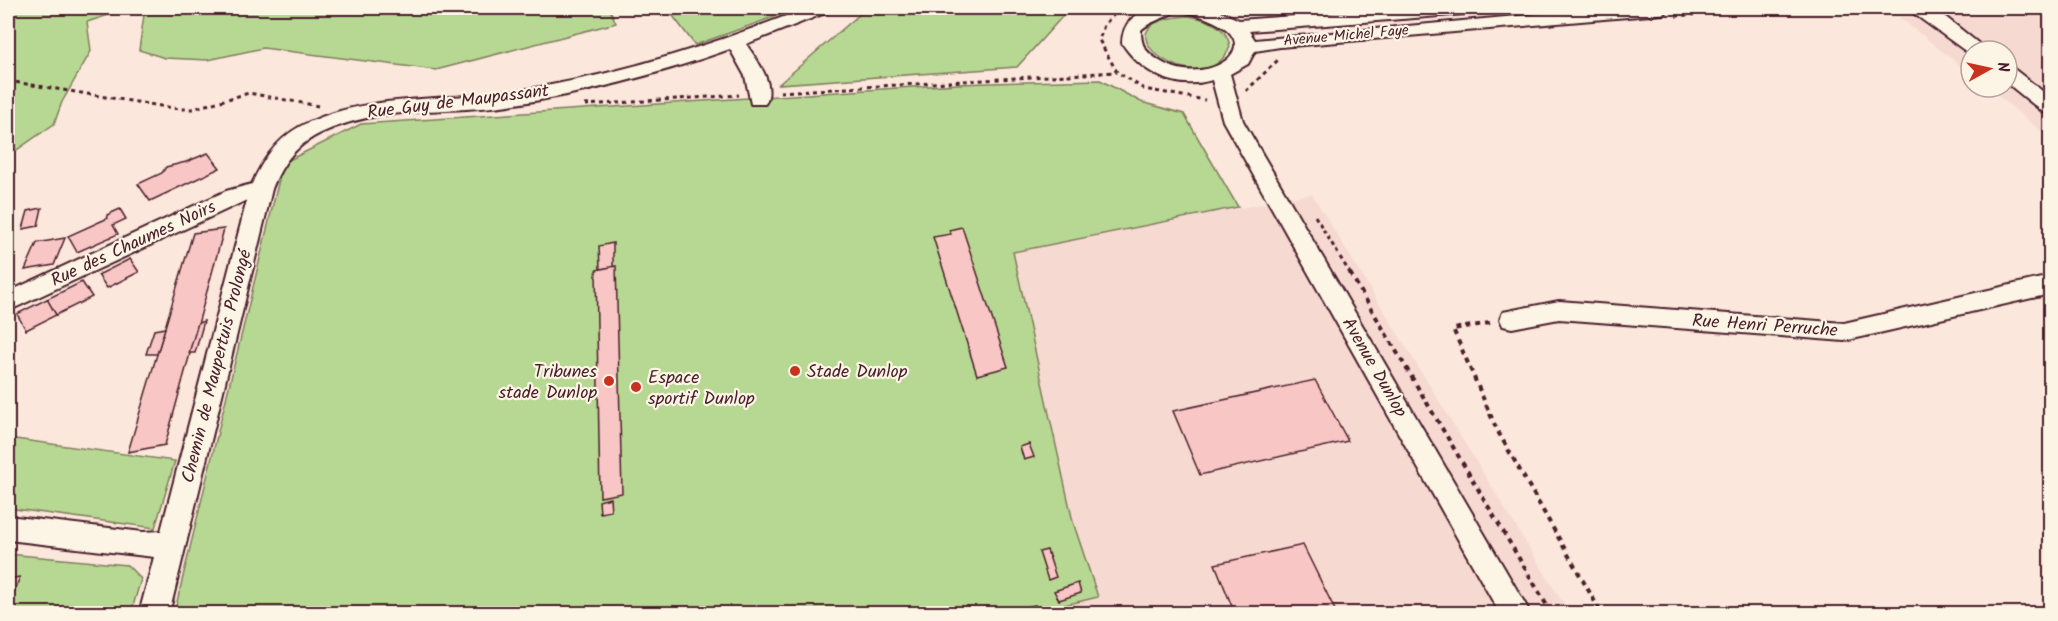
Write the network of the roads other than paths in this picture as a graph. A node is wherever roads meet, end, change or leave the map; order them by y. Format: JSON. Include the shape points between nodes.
{"nodes":[{"id":1,"x":821,"y":8,"type":"edge"},
{"id":2,"x":1170,"y":8,"type":"edge"},
{"id":3,"x":1193,"y":8,"type":"edge"},
{"id":4,"x":1465,"y":8,"type":"edge"},
{"id":5,"x":1662,"y":8,"type":"edge"},
{"id":6,"x":1923,"y":10,"type":"edge"},
{"id":7,"x":1237,"y":26,"type":"junction"},
{"id":8,"x":1962,"y":39,"type":"edge"},
{"id":9,"x":734,"y":41,"type":"junction"},
{"id":10,"x":1246,"y":47,"type":"junction"},
{"id":11,"x":1220,"y":73,"type":"junction"},
{"id":12,"x":1187,"y":77,"type":"junction"},
{"id":13,"x":2019,"y":82,"type":"edge"},
{"id":14,"x":758,"y":99,"type":"dead end"},
{"id":15,"x":2050,"y":107,"type":"edge"},
{"id":16,"x":1233,"y":121,"type":"junction"},
{"id":17,"x":261,"y":189,"type":"junction"},
{"id":18,"x":2050,"y":285,"type":"edge"},
{"id":19,"x":8,"y":302,"type":"edge"},
{"id":20,"x":1512,"y":320,"type":"road end"},
{"id":21,"x":8,"y":528,"type":"edge"},
{"id":22,"x":172,"y":543,"type":"junction"},
{"id":23,"x":154,"y":614,"type":"edge"},
{"id":24,"x":1516,"y":614,"type":"edge"}],
"edges":[{"from":1,"to":9,"type":"street","name":"Rue Guy de Maupassant"},
{"from":2,"to":12,"type":"street","via":[[1151,12],[1138,21],[1131,31],[1130,43],[1136,56],[1149,66]]},
{"from":3,"to":7,"type":"street","via":[[1224,16]]},
{"from":4,"to":7,"type":"street","name":"Avenue Michel Faye"},
{"from":5,"to":10,"type":"street","name":"Avenue Michel Faye"},
{"from":6,"to":8,"type":"street"},
{"from":7,"to":10,"type":"street"},
{"from":9,"to":14,"type":"street","via":[[748,60],[758,86]]},
{"from":9,"to":17,"type":"street","name":"Rue Guy de Maupassant","via":[[684,58],[531,94],[356,115],[329,122],[300,135],[280,150]]},
{"from":10,"to":11,"type":"street","via":[[1233,66]]},
{"from":11,"to":12,"type":"street"},
{"from":11,"to":16,"type":"street","name":"Avenue Dunlop"},
{"from":12,"to":16,"type":"street","name":"Avenue Dunlop"},
{"from":13,"to":15,"type":"street"},
{"from":16,"to":24,"type":"street","name":"Avenue Dunlop"},
{"from":17,"to":19,"type":"street","name":"Rue des Chaumes Noirs","via":[[234,196]]},
{"from":17,"to":22,"type":"street","name":"Chemin de Maupertuis Prolongé"},
{"from":18,"to":20,"type":"street","name":"Rue Henri Perruche","via":[[1844,332],[1558,310]]},
{"from":21,"to":22,"type":"street","via":[[143,545]]},
{"from":22,"to":23,"type":"street","name":"Chemin de Maupertuis Prolongé"}]}
